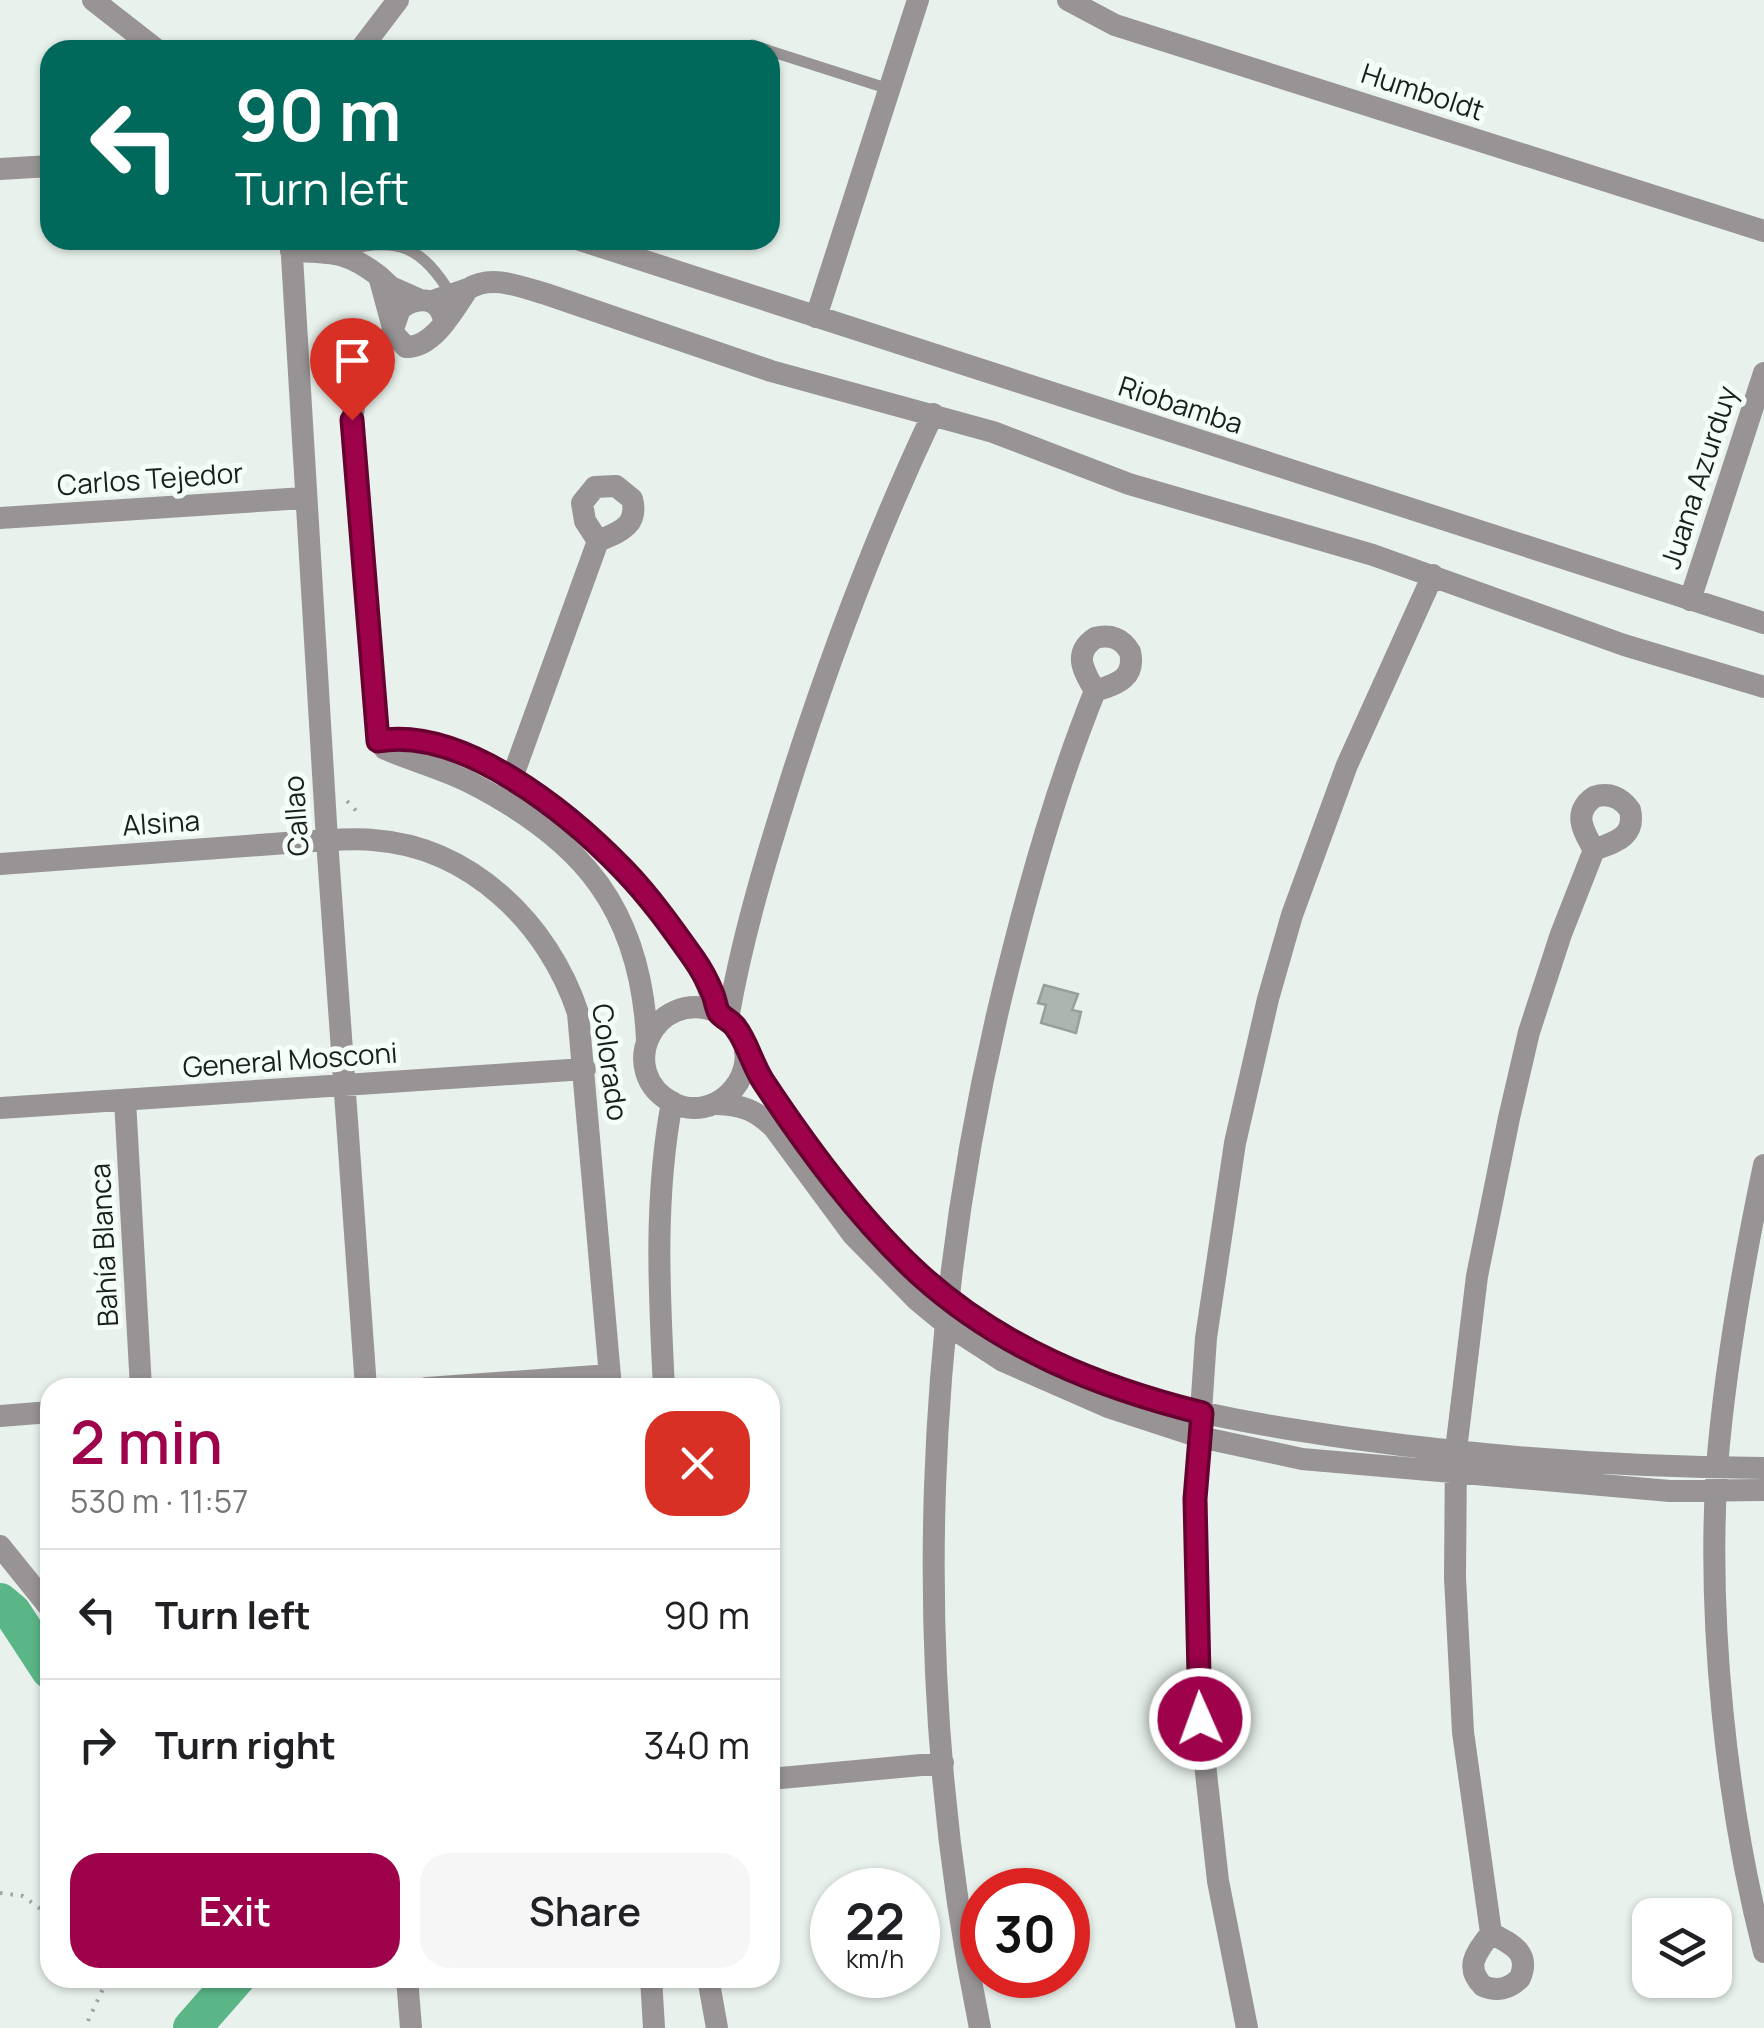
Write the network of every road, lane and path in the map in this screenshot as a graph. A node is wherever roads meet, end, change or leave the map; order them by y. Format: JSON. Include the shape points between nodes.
{"nodes":[{"id":1,"x":94,"y":0,"type":"edge"},
{"id":2,"x":398,"y":0,"type":"edge"},
{"id":3,"x":918,"y":0,"type":"edge"},
{"id":4,"x":1068,"y":0,"type":"edge"},
{"id":5,"x":144,"y":40,"type":"edge"},
{"id":6,"x":368,"y":40,"type":"edge"},
{"id":7,"x":780,"y":54,"type":"edge"},
{"id":8,"x":889,"y":89,"type":"junction"},
{"id":9,"x":40,"y":167,"type":"edge"},
{"id":10,"x":0,"y":169,"type":"edge"},
{"id":11,"x":1764,"y":230,"type":"edge"},
{"id":12,"x":291,"y":250,"type":"edge"},
{"id":13,"x":322,"y":250,"type":"edge"},
{"id":14,"x":345,"y":250,"type":"edge"},
{"id":15,"x":412,"y":250,"type":"edge"},
{"id":16,"x":611,"y":250,"type":"edge"},
{"id":17,"x":338,"y":252,"type":"junction"},
{"id":18,"x":378,"y":276,"type":"junction"},
{"id":19,"x":443,"y":301,"type":"junction"},
{"id":20,"x":816,"y":317,"type":"junction"},
{"id":21,"x":392,"y":328,"type":"junction"},
{"id":22,"x":416,"y":347,"type":"junction"},
{"id":23,"x":378,"y":370,"type":"junction"},
{"id":24,"x":1764,"y":373,"type":"edge"},
{"id":25,"x":933,"y":414,"type":"junction"},
{"id":26,"x":304,"y":498,"type":"junction"},
{"id":27,"x":0,"y":518,"type":"edge"},
{"id":28,"x":598,"y":541,"type":"dead end"},
{"id":29,"x":1433,"y":575,"type":"junction"},
{"id":30,"x":1690,"y":600,"type":"junction"},
{"id":31,"x":1764,"y":624,"type":"edge"},
{"id":32,"x":1764,"y":687,"type":"edge"},
{"id":33,"x":1095,"y":691,"type":"dead end"},
{"id":34,"x":378,"y":741,"type":"junction"},
{"id":35,"x":512,"y":778,"type":"junction"},
{"id":36,"x":503,"y":801,"type":"junction"},
{"id":37,"x":327,"y":840,"type":"junction"},
{"id":38,"x":1594,"y":850,"type":"dead end"},
{"id":39,"x":0,"y":864,"type":"edge"},
{"id":40,"x":723,"y":1016,"type":"junction"},
{"id":41,"x":648,"y":1040,"type":"junction"},
{"id":42,"x":746,"y":1052,"type":"junction"},
{"id":43,"x":585,"y":1069,"type":"junction"},
{"id":44,"x":345,"y":1085,"type":"junction"},
{"id":45,"x":126,"y":1100,"type":"junction"},
{"id":46,"x":672,"y":1102,"type":"junction"},
{"id":47,"x":716,"y":1104,"type":"junction"},
{"id":48,"x":0,"y":1108,"type":"edge"},
{"id":49,"x":1764,"y":1166,"type":"edge"},
{"id":50,"x":947,"y":1297,"type":"junction"},
{"id":51,"x":946,"y":1324,"type":"junction"},
{"id":52,"x":140,"y":1378,"type":"edge"},
{"id":53,"x":365,"y":1378,"type":"edge"},
{"id":54,"x":611,"y":1378,"type":"edge"},
{"id":55,"x":664,"y":1378,"type":"edge"},
{"id":56,"x":40,"y":1413,"type":"edge"},
{"id":57,"x":0,"y":1416,"type":"edge"},
{"id":58,"x":1201,"y":1425,"type":"junction"},
{"id":59,"x":1455,"y":1462,"type":"junction"},
{"id":60,"x":1764,"y":1468,"type":"edge"},
{"id":61,"x":1717,"y":1479,"type":"junction"},
{"id":62,"x":1764,"y":1490,"type":"edge"},
{"id":63,"x":0,"y":1546,"type":"edge"},
{"id":64,"x":40,"y":1596,"type":"edge"},
{"id":65,"x":943,"y":1763,"type":"junction"},
{"id":66,"x":780,"y":1778,"type":"edge"},
{"id":67,"x":0,"y":1893,"type":"edge"},
{"id":68,"x":40,"y":1909,"type":"edge"},
{"id":69,"x":1491,"y":1933,"type":"dead end"},
{"id":70,"x":1764,"y":1952,"type":"edge"},
{"id":71,"x":103,"y":1988,"type":"edge"},
{"id":72,"x":408,"y":1988,"type":"edge"},
{"id":73,"x":652,"y":1988,"type":"edge"},
{"id":74,"x":710,"y":1988,"type":"edge"},
{"id":75,"x":88,"y":2021,"type":"dead end"},
{"id":76,"x":411,"y":2028,"type":"edge"},
{"id":77,"x":654,"y":2028,"type":"edge"},
{"id":78,"x":718,"y":2028,"type":"edge"},
{"id":79,"x":980,"y":2028,"type":"edge"},
{"id":80,"x":1247,"y":2028,"type":"edge"}],
"edges":[{"from":1,"to":5,"type":"street"},
{"from":2,"to":6,"type":"street"},
{"from":3,"to":8,"type":"street"},
{"from":4,"to":11,"type":"street","name":"Humboldt","via":[[1115,25]]},
{"from":7,"to":8,"type":"lane"},
{"from":8,"to":20,"type":"street"},
{"from":9,"to":10,"type":"street"},
{"from":12,"to":26,"type":"street","name":"Callao"},
{"from":13,"to":17,"type":"street"},
{"from":14,"to":17,"type":"lane"},
{"from":15,"to":19,"type":"lane","via":[[440,276]]},
{"from":16,"to":20,"type":"street","name":"Riobamba"},
{"from":17,"to":18,"type":"street"},
{"from":18,"to":19,"type":"street","via":[[391,287]]},
{"from":18,"to":21,"type":"street"},
{"from":19,"to":21,"type":"street","via":[[400,308]]},
{"from":19,"to":22,"type":"street","via":[[426,342]]},
{"from":19,"to":25,"type":"street","via":[[486,282],[510,284],[771,371]]},
{"from":20,"to":30,"type":"street","name":"Riobamba"},
{"from":21,"to":22,"type":"street","via":[[406,347]]},
{"from":21,"to":23,"type":"street"},
{"from":22,"to":23,"type":"street"},
{"from":23,"to":34,"type":"street","via":[[354,400],[352,420]]},
{"from":24,"to":30,"type":"street","name":"Juana Azurduy"},
{"from":25,"to":29,"type":"street","via":[[1129,484]]},
{"from":25,"to":40,"type":"street","via":[[837,638]]},
{"from":26,"to":27,"type":"street","name":"Carlos Tejedor"},
{"from":26,"to":37,"type":"street","name":"Callao"},
{"from":28,"to":35,"type":"street"},
{"from":29,"to":32,"type":"street"},
{"from":29,"to":58,"type":"street","via":[[1347,765],[1268,999],[1221,1224]]},
{"from":30,"to":31,"type":"street","name":"Riobamba"},
{"from":33,"to":50,"type":"street","via":[[1050,819],[1000,997]]},
{"from":34,"to":35,"type":"street","via":[[426,741]]},
{"from":34,"to":36,"type":"street"},
{"from":35,"to":36,"type":"street"},
{"from":35,"to":40,"type":"street","via":[[624,870],[696,963]]},
{"from":36,"to":41,"type":"street","via":[[562,843],[614,906],[634,952]]},
{"from":37,"to":39,"type":"street","name":"Alsina"},
{"from":37,"to":43,"type":"street","name":"Colorado","via":[[410,848],[458,865],[495,889],[532,926],[568,982]]},
{"from":37,"to":44,"type":"street","name":"Callao"},
{"from":38,"to":59,"type":"street","via":[[1529,1032],[1509,1118],[1478,1276]]},
{"from":40,"to":41,"type":"street","via":[[695,1006],[671,1012]]},
{"from":40,"to":42,"type":"street"},
{"from":41,"to":46,"type":"street","via":[[650,1081]]},
{"from":42,"to":47,"type":"street","via":[[739,1083]]},
{"from":42,"to":50,"type":"street","via":[[874,1228]]},
{"from":43,"to":44,"type":"street","name":"General Mosconi"},
{"from":43,"to":54,"type":"street","name":"Colorado"},
{"from":44,"to":45,"type":"street","name":"General Mosconi"},
{"from":44,"to":53,"type":"street","name":"Callao"},
{"from":45,"to":48,"type":"street","name":"General Mosconi"},
{"from":45,"to":52,"type":"street","name":"Bahía Blanca"},
{"from":46,"to":47,"type":"street","via":[[686,1108]]},
{"from":46,"to":55,"type":"street","via":[[658,1224]]},
{"from":47,"to":51,"type":"street","via":[[742,1105],[774,1128],[873,1257]]},
{"from":49,"to":61,"type":"street","via":[[1730,1341]]},
{"from":50,"to":51,"type":"street"},
{"from":50,"to":58,"type":"street","via":[[1078,1376]]},
{"from":51,"to":58,"type":"street","via":[[1057,1388]]},
{"from":51,"to":65,"type":"street","via":[[934,1524]]},
{"from":56,"to":57,"type":"street"},
{"from":58,"to":59,"type":"street","via":[[1302,1459]]},
{"from":58,"to":80,"type":"street","via":[[1195,1499],[1200,1719],[1218,1881]]},
{"from":59,"to":61,"type":"street","via":[[1670,1491]]},
{"from":59,"to":69,"type":"street","via":[[1462,1732]]},
{"from":60,"to":61,"type":"street"},
{"from":61,"to":62,"type":"street"},
{"from":61,"to":70,"type":"street","via":[[1717,1610],[1730,1771]]},
{"from":63,"to":64,"type":"street"},
{"from":65,"to":66,"type":"street"},
{"from":65,"to":79,"type":"street"},
{"from":67,"to":68,"type":"path","via":[[23,1896]]},
{"from":71,"to":75,"type":"path"},
{"from":72,"to":76,"type":"street"},
{"from":73,"to":77,"type":"street"},
{"from":74,"to":78,"type":"street"}]}
